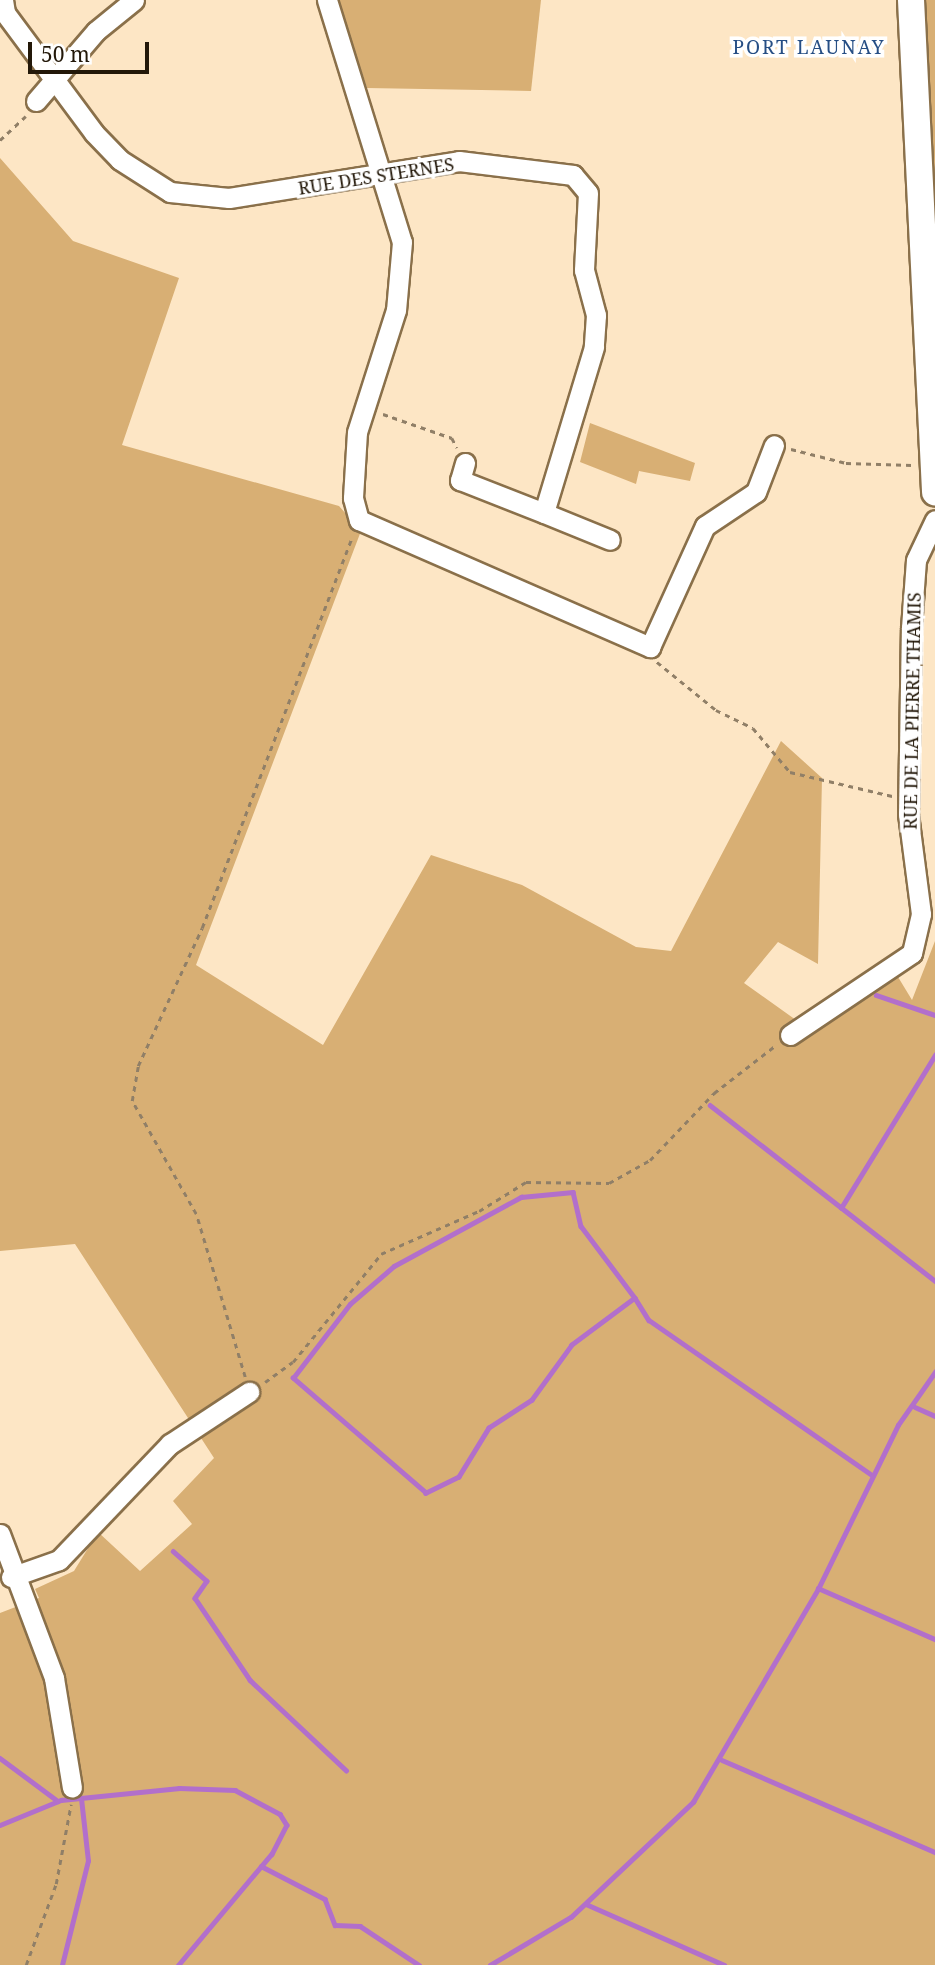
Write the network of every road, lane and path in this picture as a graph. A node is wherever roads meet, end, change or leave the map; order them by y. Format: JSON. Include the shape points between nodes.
{"nodes":[{"id":1,"x":3,"y":0,"type":"edge"},
{"id":2,"x":134,"y":0,"type":"edge"},
{"id":3,"x":327,"y":0,"type":"edge"},
{"id":4,"x":908,"y":1,"type":"edge"},
{"id":5,"x":53,"y":81,"type":"junction"},
{"id":6,"x":36,"y":101,"type":"joint"},
{"id":7,"x":0,"y":140,"type":"edge"},
{"id":8,"x":384,"y":174,"type":"junction"},
{"id":9,"x":363,"y":407,"type":"junction"},
{"id":10,"x":774,"y":445,"type":"joint"},
{"id":11,"x":465,"y":463,"type":"joint"},
{"id":12,"x":930,"y":464,"type":"junction"},
{"id":13,"x":935,"y":492,"type":"edge"},
{"id":14,"x":544,"y":513,"type":"junction"},
{"id":15,"x":359,"y":520,"type":"junction"},
{"id":16,"x":935,"y":520,"type":"edge"},
{"id":17,"x":610,"y":540,"type":"dead end"},
{"id":18,"x":650,"y":647,"type":"junction"},
{"id":19,"x":908,"y":797,"type":"junction"},
{"id":20,"x":790,"y":1035,"type":"joint"},
{"id":21,"x":249,"y":1392,"type":"junction"},
{"id":22,"x":0,"y":1534,"type":"edge"},
{"id":23,"x":11,"y":1577,"type":"junction"},
{"id":24,"x":72,"y":1788,"type":"joint"},
{"id":25,"x":26,"y":1965,"type":"edge"}],
"edges":[{"from":1,"to":5,"type":"street","name":"RUE DES STERNES"},
{"from":2,"to":5,"type":"street"},
{"from":3,"to":8,"type":"street"},
{"from":4,"to":12,"type":"main road","via":[[924,194]]},
{"from":5,"to":6,"type":"street"},
{"from":5,"to":8,"type":"street","name":"RUE DES STERNES","via":[[120,159],[170,192],[229,198]]},
{"from":6,"to":7,"type":"path","via":[[14,132]]},
{"from":8,"to":9,"type":"street","via":[[400,223],[402,274]]},
{"from":8,"to":14,"type":"street","name":"RUE DES STERNES","via":[[459,162],[522,167],[573,176],[588,193],[584,270],[596,315],[594,347]]},
{"from":9,"to":11,"type":"path","via":[[452,438]]},
{"from":9,"to":15,"type":"street","via":[[353,481]]},
{"from":10,"to":12,"type":"path","via":[[846,463]]},
{"from":10,"to":18,"type":"street","via":[[756,492],[705,526]]},
{"from":11,"to":14,"type":"street","via":[[460,480]]},
{"from":12,"to":13,"type":"main road"},
{"from":14,"to":17,"type":"street"},
{"from":15,"to":18,"type":"street"},
{"from":15,"to":21,"type":"path","via":[[202,928],[138,1066],[132,1101],[196,1214]]},
{"from":16,"to":19,"type":"street","name":"RUE DE LA PIERRE THAMIS","via":[[916,560]]},
{"from":18,"to":19,"type":"path","via":[[659,665],[716,710],[752,728],[790,772],[868,795]]},
{"from":19,"to":20,"type":"street","name":"RUE DE LA PIERRE THAMIS","via":[[922,914],[912,953]]},
{"from":20,"to":21,"type":"path","via":[[714,1093],[650,1160],[609,1183],[526,1182],[479,1211],[381,1254],[293,1362]]},
{"from":21,"to":23,"type":"street","via":[[170,1444],[59,1560]]},
{"from":22,"to":23,"type":"street"},
{"from":23,"to":24,"type":"street","via":[[54,1678]]},
{"from":24,"to":25,"type":"path","via":[[56,1884]]}]}
